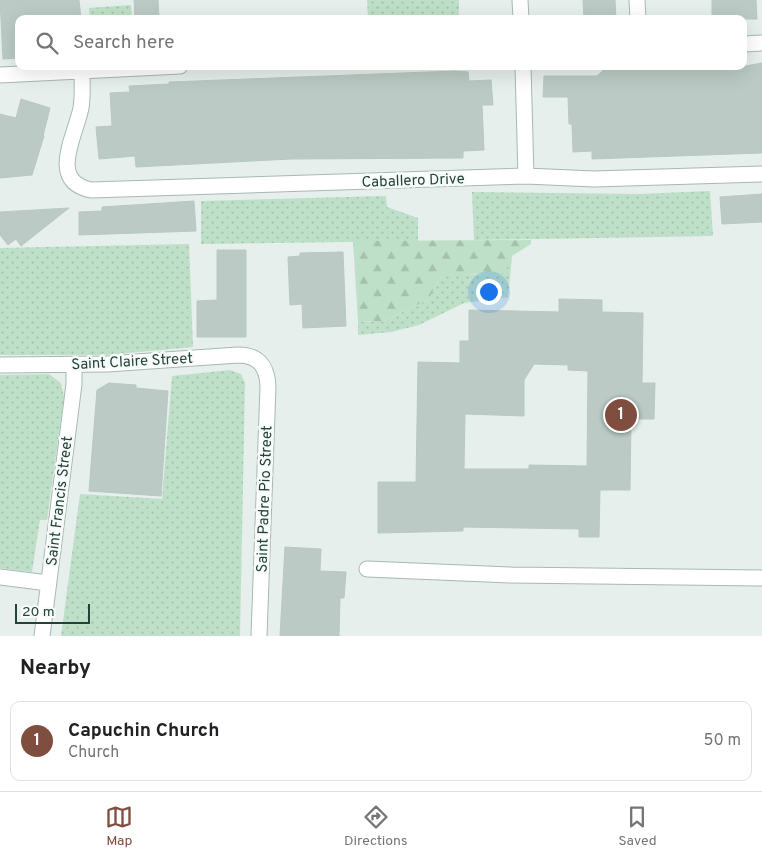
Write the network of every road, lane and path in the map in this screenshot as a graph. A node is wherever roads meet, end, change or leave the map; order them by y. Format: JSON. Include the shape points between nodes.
{"nodes":[{"id":1,"x":520,"y":0,"type":"edge"},
{"id":2,"x":638,"y":0,"type":"edge"},
{"id":3,"x":521,"y":15,"type":"edge"},
{"id":4,"x":638,"y":15,"type":"edge"},
{"id":5,"x":762,"y":43,"type":"edge"},
{"id":6,"x":747,"y":44,"type":"edge"},
{"id":7,"x":115,"y":70,"type":"edge"},
{"id":8,"x":523,"y":70,"type":"edge"},
{"id":9,"x":82,"y":72,"type":"junction"},
{"id":10,"x":0,"y":75,"type":"edge"},
{"id":11,"x":762,"y":174,"type":"edge"},
{"id":12,"x":526,"y":176,"type":"junction"},
{"id":13,"x":261,"y":363,"type":"joint"},
{"id":14,"x":0,"y":365,"type":"edge"},
{"id":15,"x":74,"y":366,"type":"junction"},
{"id":16,"x":367,"y":569,"type":"dead end"},
{"id":17,"x":0,"y":577,"type":"edge"},
{"id":18,"x":762,"y":578,"type":"edge"},
{"id":19,"x":48,"y":583,"type":"junction"},
{"id":20,"x":42,"y":636,"type":"edge"},
{"id":21,"x":259,"y":636,"type":"edge"}],
"edges":[{"from":1,"to":3,"type":"street"},
{"from":2,"to":4,"type":"street"},
{"from":5,"to":6,"type":"street"},
{"from":7,"to":9,"type":"street"},
{"from":8,"to":12,"type":"street"},
{"from":9,"to":10,"type":"street"},
{"from":9,"to":12,"type":"street","name":"Caballero Drive","via":[[82,106],[67,160],[69,178],[81,188]]},
{"from":11,"to":12,"type":"street","name":"Caballero Drive","via":[[594,179]]},
{"from":13,"to":15,"type":"street","name":"Saint Claire Street","via":[[251,356],[238,355]]},
{"from":13,"to":21,"type":"street","name":"Saint Padre Pio Street","via":[[268,386]]},
{"from":14,"to":15,"type":"street","name":"Saint Claire Street"},
{"from":15,"to":19,"type":"street","name":"Saint Francis Street"},
{"from":16,"to":18,"type":"street","via":[[511,576]]},
{"from":17,"to":19,"type":"street"},
{"from":19,"to":20,"type":"street","name":"Saint Francis Street"}]}
